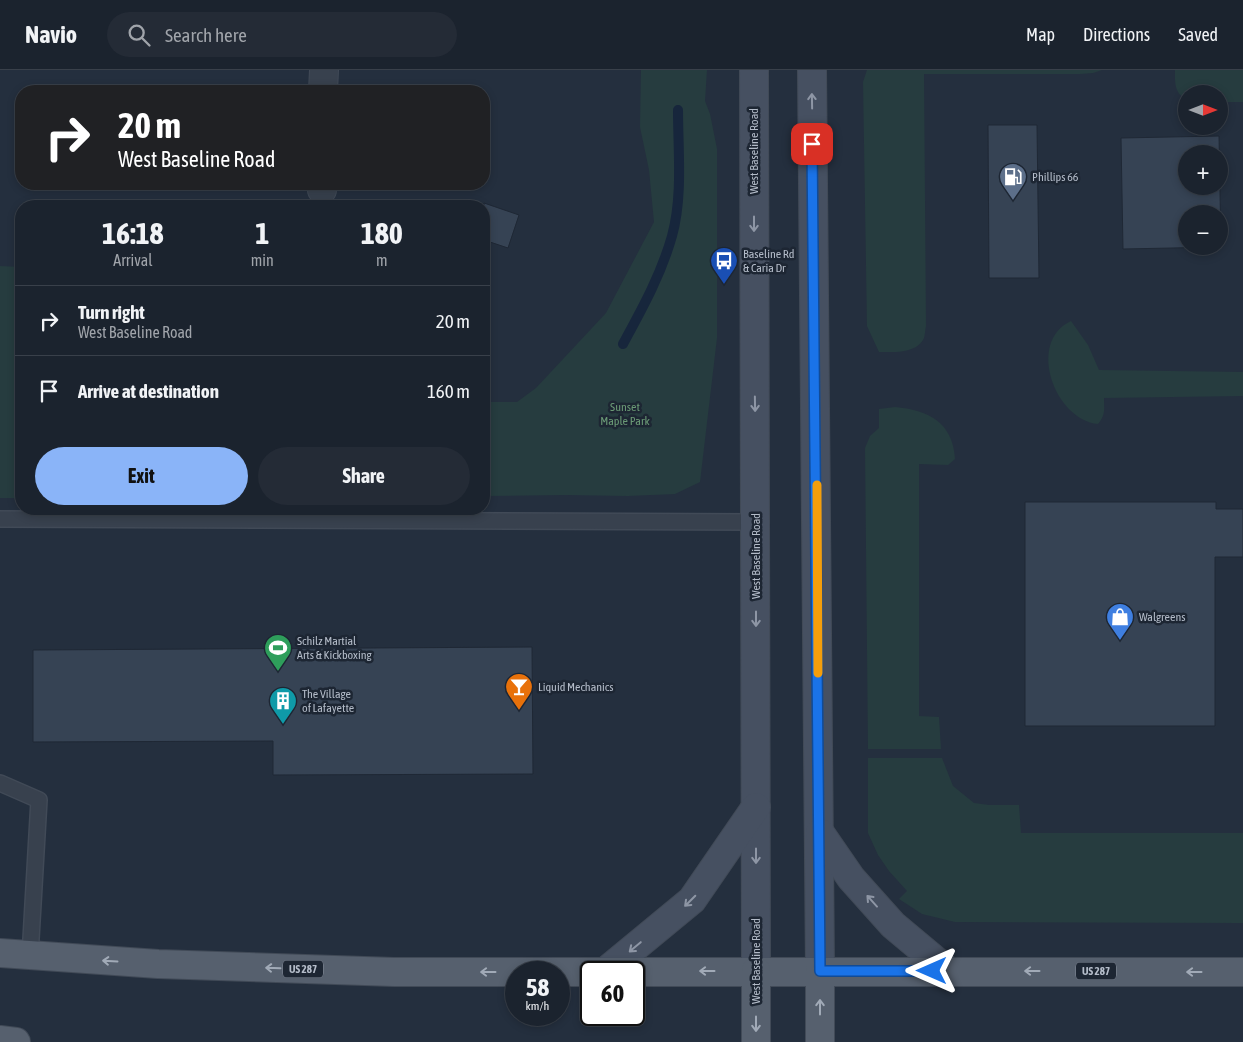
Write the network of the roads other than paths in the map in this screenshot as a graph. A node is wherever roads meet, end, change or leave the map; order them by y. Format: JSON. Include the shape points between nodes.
{"nodes":[{"id":1,"x":324,"y":70,"type":"edge"},
{"id":2,"x":754,"y":70,"type":"edge"},
{"id":3,"x":812,"y":70,"type":"edge"},
{"id":4,"x":323,"y":85,"type":"edge"},
{"id":5,"x":0,"y":519,"type":"edge"},
{"id":6,"x":756,"y":522,"type":"junction"},
{"id":7,"x":0,"y":783,"type":"edge"},
{"id":8,"x":756,"y":807,"type":"junction"},
{"id":9,"x":820,"y":833,"type":"junction"},
{"id":10,"x":0,"y":953,"type":"edge"},
{"id":11,"x":30,"y":956,"type":"junction"},
{"id":12,"x":618,"y":961,"type":"edge"},
{"id":13,"x":580,"y":971,"type":"edge"},
{"id":14,"x":645,"y":971,"type":"edge"},
{"id":15,"x":756,"y":971,"type":"junction"},
{"id":16,"x":820,"y":971,"type":"junction"},
{"id":17,"x":948,"y":971,"type":"junction"},
{"id":18,"x":1243,"y":972,"type":"edge"},
{"id":19,"x":0,"y":1040,"type":"edge"},
{"id":20,"x":16,"y":1042,"type":"edge"},
{"id":21,"x":756,"y":1042,"type":"edge"},
{"id":22,"x":820,"y":1042,"type":"edge"}],
"edges":[{"from":1,"to":4,"type":"street"},
{"from":2,"to":6,"type":"main road","name":"West Baseline Road","one_way":true},
{"from":9,"to":3,"type":"main road","one_way":true},
{"from":5,"to":6,"type":"lane"},
{"from":6,"to":8,"type":"main road","name":"West Baseline Road","one_way":true},
{"from":7,"to":11,"type":"lane","via":[[38,800]]},
{"from":8,"to":12,"type":"main road","one_way":true,"via":[[692,900]]},
{"from":8,"to":15,"type":"main road","name":"West Baseline Road","one_way":true},
{"from":9,"to":16,"type":"main road"},
{"from":17,"to":9,"type":"main road","one_way":true,"via":[[893,925],[851,878]]},
{"from":10,"to":11,"type":"main road","number":"US 287"},
{"from":13,"to":11,"type":"main road","number":"US 287","one_way":true,"via":[[394,972]]},
{"from":15,"to":14,"type":"main road","number":"US 287","one_way":true},
{"from":15,"to":16,"type":"main road","number":"US 287"},
{"from":15,"to":21,"type":"main road","name":"West Baseline Road","one_way":true},
{"from":16,"to":17,"type":"main road","number":"US 287"},
{"from":22,"to":16,"type":"main road","one_way":true},
{"from":18,"to":17,"type":"main road","number":"US 287","one_way":true},
{"from":19,"to":20,"type":"main road"}]}
